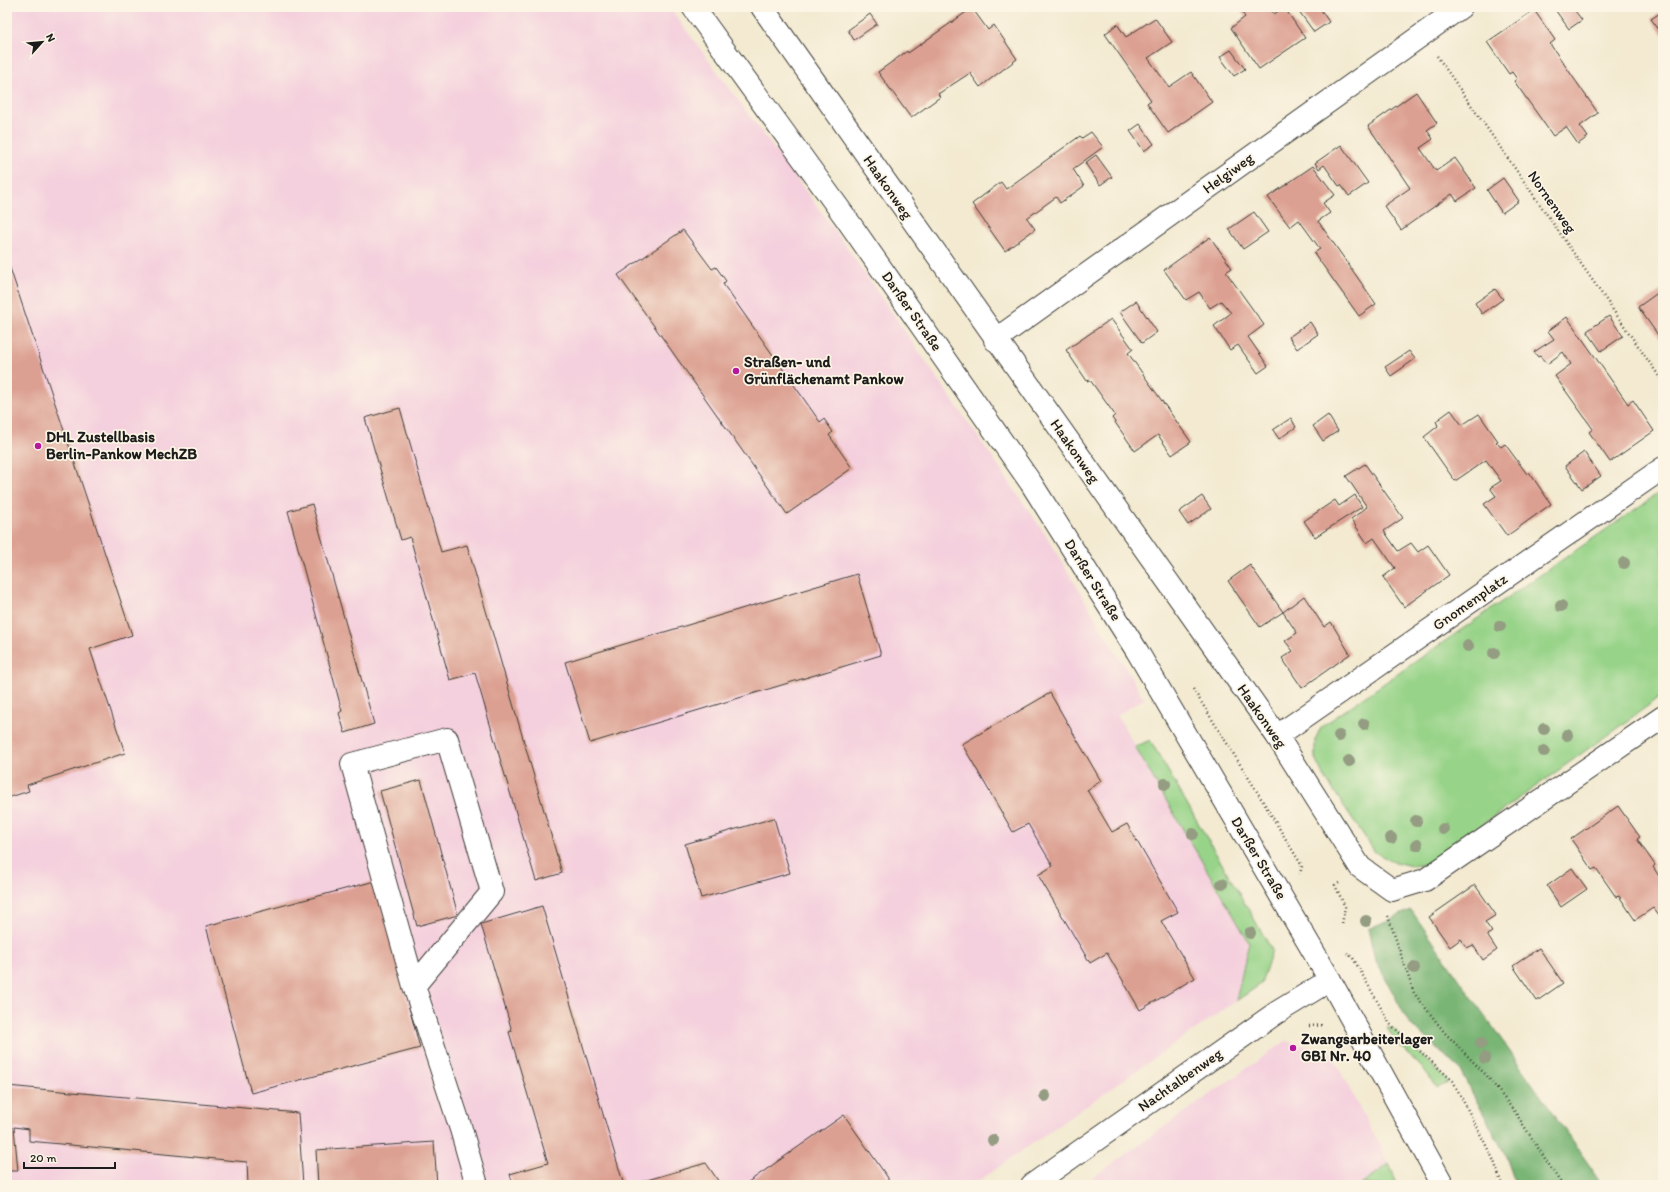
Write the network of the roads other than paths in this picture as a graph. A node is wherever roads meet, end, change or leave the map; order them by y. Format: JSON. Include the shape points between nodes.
{"nodes":[{"id":1,"x":693,"y":7,"type":"edge"},
{"id":2,"x":762,"y":7,"type":"edge"},
{"id":3,"x":1461,"y":7,"type":"edge"},
{"id":4,"x":996,"y":340,"type":"junction"},
{"id":5,"x":1663,"y":468,"type":"edge"},
{"id":6,"x":1663,"y":717,"type":"edge"},
{"id":7,"x":1276,"y":736,"type":"junction"},
{"id":8,"x":1330,"y":980,"type":"junction"},
{"id":9,"x":414,"y":986,"type":"junction"},
{"id":10,"x":477,"y":1185,"type":"edge"},
{"id":11,"x":1032,"y":1185,"type":"edge"},
{"id":12,"x":1443,"y":1185,"type":"edge"}],
"edges":[{"from":1,"to":8,"type":"street","name":"Darßer Straße","via":[[848,221],[1035,489],[1137,651]]},
{"from":2,"to":4,"type":"street","name":"Haakonweg"},
{"from":3,"to":4,"type":"street","name":"Helgiweg"},
{"from":4,"to":7,"type":"street","name":"Haakonweg"},
{"from":5,"to":7,"type":"street","name":"Gnomenplatz"},
{"from":6,"to":7,"type":"street","name":"Haakonweg","via":[[1425,880],[1392,890],[1360,867]]},
{"from":8,"to":11,"type":"street","name":"Nachtalbenweg","via":[[1276,1013]]},
{"from":8,"to":12,"type":"street","name":"Darßer Straße"},
{"from":9,"to":9,"type":"street","via":[[352,764],[447,739],[492,892]]},
{"from":9,"to":10,"type":"street"}]}
